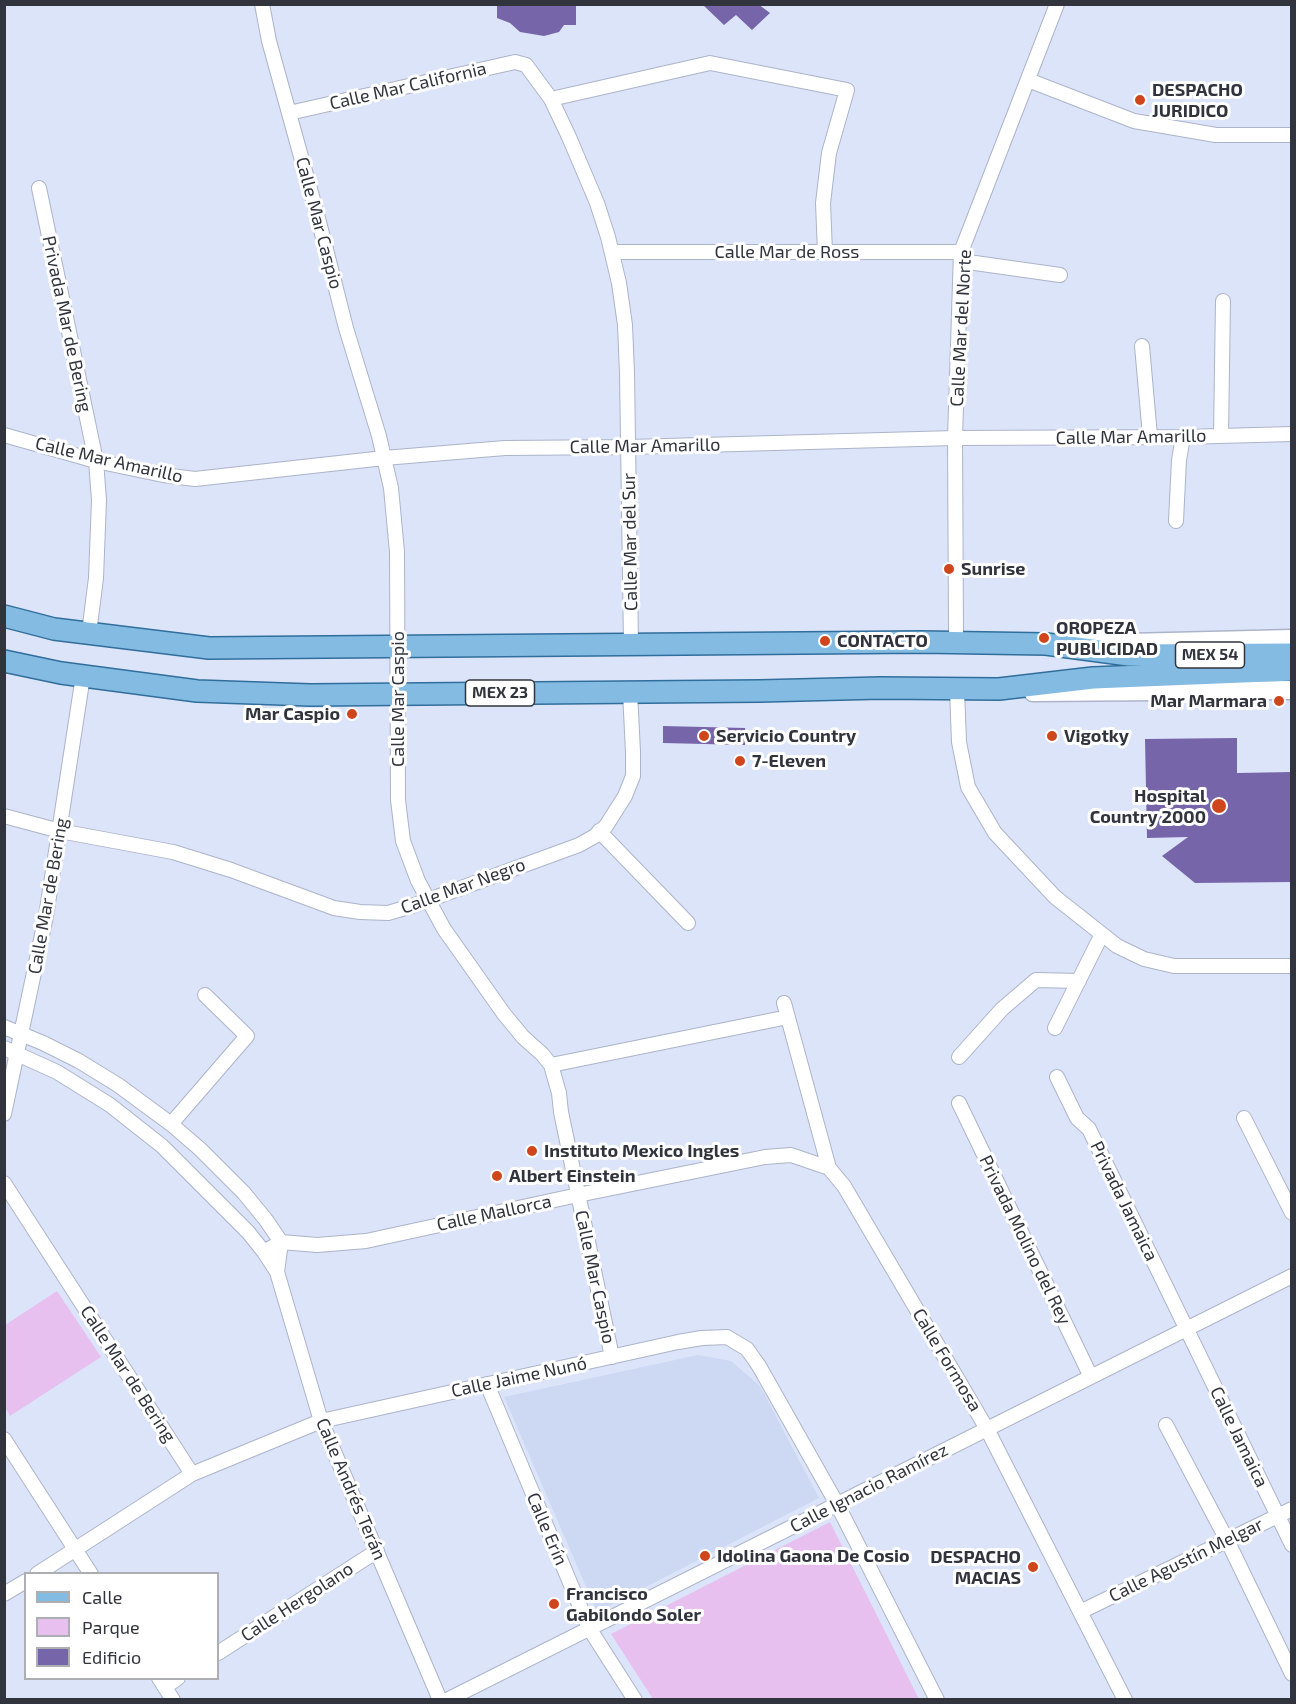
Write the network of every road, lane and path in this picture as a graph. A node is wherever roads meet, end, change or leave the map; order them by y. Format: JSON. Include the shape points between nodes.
{"nodes":[{"id":1,"x":262,"y":4,"type":"edge"},
{"id":2,"x":1057,"y":4,"type":"edge"},
{"id":3,"x":526,"y":65,"type":"joint"},
{"id":4,"x":1028,"y":80,"type":"junction"},
{"id":5,"x":551,"y":99,"type":"junction"},
{"id":6,"x":289,"y":113,"type":"junction"},
{"id":7,"x":1292,"y":135,"type":"edge"},
{"id":8,"x":39,"y":188,"type":"dead end"},
{"id":9,"x":612,"y":252,"type":"junction"},
{"id":10,"x":825,"y":252,"type":"junction"},
{"id":11,"x":961,"y":257,"type":"junction"},
{"id":12,"x":1060,"y":275,"type":"dead end"},
{"id":13,"x":1223,"y":301,"type":"dead end"},
{"id":14,"x":1142,"y":346,"type":"dead end"},
{"id":15,"x":1292,"y":434,"type":"edge"},
{"id":16,"x":4,"y":435,"type":"edge"},
{"id":17,"x":1221,"y":435,"type":"junction"},
{"id":18,"x":1150,"y":436,"type":"junction"},
{"id":19,"x":1183,"y":437,"type":"junction"},
{"id":20,"x":955,"y":438,"type":"junction"},
{"id":21,"x":629,"y":447,"type":"junction"},
{"id":22,"x":384,"y":458,"type":"junction"},
{"id":23,"x":96,"y":460,"type":"junction"},
{"id":24,"x":1176,"y":521,"type":"dead end"},
{"id":25,"x":4,"y":616,"type":"edge"},
{"id":26,"x":89,"y":633,"type":"junction"},
{"id":27,"x":956,"y":633,"type":"junction"},
{"id":28,"x":1292,"y":639,"type":"edge"},
{"id":29,"x":921,"y":642,"type":"junction"},
{"id":30,"x":631,"y":644,"type":"junction"},
{"id":31,"x":398,"y":647,"type":"junction"},
{"id":32,"x":1292,"y":654,"type":"edge"},
{"id":33,"x":4,"y":661,"type":"edge"},
{"id":34,"x":1292,"y":670,"type":"edge"},
{"id":35,"x":83,"y":676,"type":"junction"},
{"id":36,"x":999,"y":689,"type":"junction"},
{"id":37,"x":957,"y":690,"type":"junction"},
{"id":38,"x":1292,"y":690,"type":"edge"},
{"id":39,"x":630,"y":692,"type":"junction"},
{"id":40,"x":397,"y":695,"type":"junction"},
{"id":41,"x":4,"y":816,"type":"edge"},
{"id":42,"x":60,"y":831,"type":"junction"},
{"id":43,"x":599,"y":831,"type":"junction"},
{"id":44,"x":427,"y":900,"type":"junction"},
{"id":45,"x":688,"y":922,"type":"dead end"},
{"id":46,"x":1102,"y":934,"type":"junction"},
{"id":47,"x":1292,"y":966,"type":"edge"},
{"id":48,"x":1079,"y":981,"type":"junction"},
{"id":49,"x":205,"y":995,"type":"dead end"},
{"id":50,"x":4,"y":1027,"type":"edge"},
{"id":51,"x":1055,"y":1028,"type":"dead end"},
{"id":52,"x":22,"y":1034,"type":"junction"},
{"id":53,"x":11,"y":1051,"type":"edge"},
{"id":54,"x":959,"y":1057,"type":"dead end"},
{"id":55,"x":551,"y":1065,"type":"junction"},
{"id":56,"x":1057,"y":1077,"type":"dead end"},
{"id":57,"x":959,"y":1103,"type":"dead end"},
{"id":58,"x":4,"y":1114,"type":"edge"},
{"id":59,"x":1244,"y":1118,"type":"dead end"},
{"id":60,"x":171,"y":1124,"type":"junction"},
{"id":61,"x":829,"y":1168,"type":"junction"},
{"id":62,"x":4,"y":1183,"type":"edge"},
{"id":63,"x":578,"y":1195,"type":"junction"},
{"id":64,"x":1292,"y":1213,"type":"edge"},
{"id":65,"x":281,"y":1242,"type":"junction"},
{"id":66,"x":264,"y":1252,"type":"junction"},
{"id":67,"x":277,"y":1272,"type":"junction"},
{"id":68,"x":1292,"y":1276,"type":"edge"},
{"id":69,"x":1186,"y":1329,"type":"junction"},
{"id":70,"x":612,"y":1357,"type":"junction"},
{"id":71,"x":1091,"y":1377,"type":"junction"},
{"id":72,"x":487,"y":1384,"type":"junction"},
{"id":73,"x":321,"y":1421,"type":"junction"},
{"id":74,"x":1166,"y":1425,"type":"dead end"},
{"id":75,"x":987,"y":1429,"type":"junction"},
{"id":76,"x":4,"y":1439,"type":"edge"},
{"id":77,"x":192,"y":1474,"type":"junction"},
{"id":78,"x":837,"y":1504,"type":"junction"},
{"id":79,"x":1292,"y":1509,"type":"edge"},
{"id":80,"x":1277,"y":1516,"type":"junction"},
{"id":81,"x":1227,"y":1540,"type":"junction"},
{"id":82,"x":1292,"y":1545,"type":"edge"},
{"id":83,"x":75,"y":1550,"type":"junction"},
{"id":84,"x":377,"y":1551,"type":"junction"},
{"id":85,"x":41,"y":1572,"type":"edge"},
{"id":86,"x":90,"y":1572,"type":"edge"},
{"id":87,"x":24,"y":1582,"type":"edge"},
{"id":88,"x":4,"y":1594,"type":"edge"},
{"id":89,"x":1080,"y":1612,"type":"junction"},
{"id":90,"x":589,"y":1629,"type":"junction"},
{"id":91,"x":219,"y":1652,"type":"edge"},
{"id":92,"x":1292,"y":1674,"type":"edge"},
{"id":93,"x":162,"y":1683,"type":"edge"},
{"id":94,"x":173,"y":1700,"type":"edge"},
{"id":95,"x":440,"y":1700,"type":"edge"},
{"id":96,"x":447,"y":1700,"type":"edge"},
{"id":97,"x":635,"y":1700,"type":"edge"},
{"id":98,"x":937,"y":1700,"type":"edge"},
{"id":99,"x":1125,"y":1700,"type":"edge"}],
"edges":[{"from":1,"to":6,"type":"street","name":"Calle Mar Caspio"},
{"from":2,"to":4,"type":"street","name":"Calle Mar del Norte"},
{"from":3,"to":5,"type":"street","name":"Calle Mar del Sur"},
{"from":3,"to":6,"type":"street","name":"Calle Mar California","via":[[515,62]]},
{"from":4,"to":7,"type":"street","via":[[1134,121],[1216,135]]},
{"from":4,"to":11,"type":"street","name":"Calle Mar del Norte"},
{"from":5,"to":9,"type":"street","name":"Calle Mar del Sur","via":[[586,174]]},
{"from":5,"to":10,"type":"street","via":[[710,63],[847,90],[829,153],[823,203]]},
{"from":6,"to":22,"type":"street","name":"Calle Mar Caspio"},
{"from":8,"to":23,"type":"street","name":"Privada Mar de Bering"},
{"from":9,"to":10,"type":"street","name":"Calle Mar de Ross"},
{"from":9,"to":21,"type":"street","name":"Calle Mar del Sur","via":[[625,325]]},
{"from":10,"to":11,"type":"street","name":"Calle Mar de Ross"},
{"from":11,"to":12,"type":"street","name":"Calle Mar de Ross"},
{"from":11,"to":20,"type":"street","name":"Calle Mar del Norte"},
{"from":13,"to":17,"type":"street"},
{"from":14,"to":18,"type":"street"},
{"from":15,"to":17,"type":"street","name":"Calle Mar Amarillo"},
{"from":16,"to":23,"type":"street","name":"Calle Mar Amarillo"},
{"from":17,"to":19,"type":"street","name":"Calle Mar Amarillo"},
{"from":18,"to":19,"type":"street","name":"Calle Mar Amarillo"},
{"from":18,"to":20,"type":"street","name":"Calle Mar Amarillo"},
{"from":19,"to":24,"type":"street"},
{"from":20,"to":21,"type":"street","name":"Calle Mar Amarillo"},
{"from":20,"to":27,"type":"street","name":"Calle Mar del Norte"},
{"from":21,"to":22,"type":"street","name":"Calle Mar Amarillo","via":[[505,448]]},
{"from":21,"to":30,"type":"street","name":"Calle Mar del Sur"},
{"from":22,"to":23,"type":"street","name":"Calle Mar Amarillo","via":[[195,479]]},
{"from":22,"to":31,"type":"street","name":"Calle Mar Caspio","via":[[397,552]]},
{"from":23,"to":26,"type":"street","via":[[96,578]]},
{"from":25,"to":26,"type":"main road"},
{"from":26,"to":31,"type":"main road","via":[[209,648]]},
{"from":27,"to":28,"type":"main road","via":[[1128,643]]},
{"from":27,"to":29,"type":"main road","via":[[934,634]]},
{"from":29,"to":30,"type":"main road"},
{"from":29,"to":32,"type":"main road","number":"MEX 54","via":[[1046,644],[1129,656]]},
{"from":30,"to":31,"type":"main road"},
{"from":31,"to":40,"type":"street","name":"Calle Mar Caspio"},
{"from":33,"to":35,"type":"main road","number":"MEX 23"},
{"from":34,"to":36,"type":"main road","number":"MEX 54","via":[[1139,675]]},
{"from":35,"to":40,"type":"main road","number":"MEX 23","via":[[197,691]]},
{"from":35,"to":42,"type":"street","name":"Calle Mar de Bering"},
{"from":36,"to":37,"type":"main road","number":"MEX 23"},
{"from":36,"to":38,"type":"main road","number":"MEX 23","via":[[1049,693]]},
{"from":37,"to":39,"type":"main road","number":"MEX 23"},
{"from":37,"to":46,"type":"street","via":[[959,742],[968,787],[995,833],[1055,897]]},
{"from":39,"to":40,"type":"main road","number":"MEX 23"},
{"from":39,"to":43,"type":"street","name":"Calle Mar Negro","via":[[633,776],[625,796]]},
{"from":40,"to":44,"type":"street","name":"Calle Mar Caspio","via":[[398,800],[403,841]]},
{"from":41,"to":42,"type":"street","name":"Calle Mar Negro"},
{"from":42,"to":44,"type":"street","name":"Calle Mar Negro","via":[[173,852],[334,908],[388,913]]},
{"from":42,"to":52,"type":"street","name":"Calle Mar de Bering"},
{"from":43,"to":44,"type":"street","name":"Calle Mar Negro","via":[[579,845]]},
{"from":43,"to":45,"type":"street"},
{"from":44,"to":55,"type":"street","name":"Calle Mar Caspio","via":[[504,1014]]},
{"from":46,"to":47,"type":"street","via":[[1144,959],[1174,966]]},
{"from":46,"to":48,"type":"street"},
{"from":48,"to":51,"type":"street"},
{"from":48,"to":54,"type":"street","via":[[1036,980],[1002,1009]]},
{"from":49,"to":60,"type":"street","via":[[247,1036]]},
{"from":50,"to":52,"type":"street"},
{"from":52,"to":53,"type":"street","name":"Calle Mar de Bering"},
{"from":52,"to":60,"type":"street","via":[[79,1061]]},
{"from":53,"to":58,"type":"street","name":"Calle Mar de Bering"},
{"from":53,"to":66,"type":"street","name":"Calle Andrés Terán","via":[[57,1072],[110,1105],[162,1146]]},
{"from":55,"to":61,"type":"street","name":"Calle Formosa","via":[[786,1010]]},
{"from":55,"to":63,"type":"street","name":"Calle Mar Caspio"},
{"from":56,"to":69,"type":"street","name":"Privada Jamaica","via":[[1077,1118],[1089,1129]]},
{"from":57,"to":71,"type":"street","name":"Privada Molino del Rey"},
{"from":59,"to":64,"type":"street"},
{"from":60,"to":65,"type":"street","via":[[244,1193]]},
{"from":61,"to":63,"type":"street","name":"Calle Mallorca","via":[[791,1155],[765,1157]]},
{"from":61,"to":75,"type":"street","name":"Calle Formosa","via":[[844,1186]]},
{"from":62,"to":77,"type":"street","name":"Calle Mar de Bering"},
{"from":63,"to":65,"type":"street","name":"Calle Mallorca","via":[[366,1241],[318,1245]]},
{"from":63,"to":70,"type":"street","name":"Calle Mar Caspio"},
{"from":65,"to":66,"type":"street"},
{"from":65,"to":67,"type":"street","name":"Calle Andrés Terán"},
{"from":66,"to":67,"type":"street","name":"Calle Andrés Terán"},
{"from":67,"to":73,"type":"street","name":"Calle Andrés Terán"},
{"from":68,"to":69,"type":"street","name":"Calle Ignacio Ramírez"},
{"from":69,"to":71,"type":"street","name":"Calle Ignacio Ramírez"},
{"from":69,"to":80,"type":"street","name":"Calle Jamaica"},
{"from":70,"to":72,"type":"street","name":"Calle Jaime Nunó"},
{"from":70,"to":78,"type":"street","name":"Calle Jaime Nunó","via":[[702,1338],[727,1337],[747,1349]]},
{"from":71,"to":75,"type":"street","name":"Calle Ignacio Ramírez"},
{"from":72,"to":73,"type":"street","name":"Calle Jaime Nunó"},
{"from":72,"to":90,"type":"street","name":"Calle Erín"},
{"from":73,"to":77,"type":"street","name":"Calle Jaime Nunó"},
{"from":73,"to":84,"type":"street","name":"Calle Andrés Terán"},
{"from":74,"to":81,"type":"street"},
{"from":75,"to":78,"type":"street","name":"Calle Ignacio Ramírez"},
{"from":75,"to":89,"type":"street","name":"Calle Formosa"},
{"from":76,"to":83,"type":"street"},
{"from":77,"to":83,"type":"street","name":"Calle Jaime Nunó"},
{"from":78,"to":90,"type":"street","name":"Calle Ignacio Ramírez"},
{"from":78,"to":98,"type":"street","name":"Calle Jaime Nunó"},
{"from":79,"to":80,"type":"street","name":"Calle Agustín Melgar"},
{"from":80,"to":81,"type":"street","name":"Calle Agustín Melgar"},
{"from":80,"to":82,"type":"street","name":"Calle Jamaica"},
{"from":81,"to":89,"type":"street","name":"Calle Agustín Melgar"},
{"from":81,"to":92,"type":"street"},
{"from":83,"to":85,"type":"street","name":"Calle Jaime Nunó"},
{"from":83,"to":86,"type":"street"},
{"from":84,"to":91,"type":"street","name":"Calle Hergolano"},
{"from":84,"to":95,"type":"street","name":"Calle Andrés Terán"},
{"from":87,"to":88,"type":"street"},
{"from":89,"to":99,"type":"street","name":"Calle Formosa"},
{"from":90,"to":96,"type":"street","name":"Calle Ignacio Ramírez"},
{"from":90,"to":97,"type":"street","name":"Calle Erín"},
{"from":93,"to":94,"type":"street"}]}
